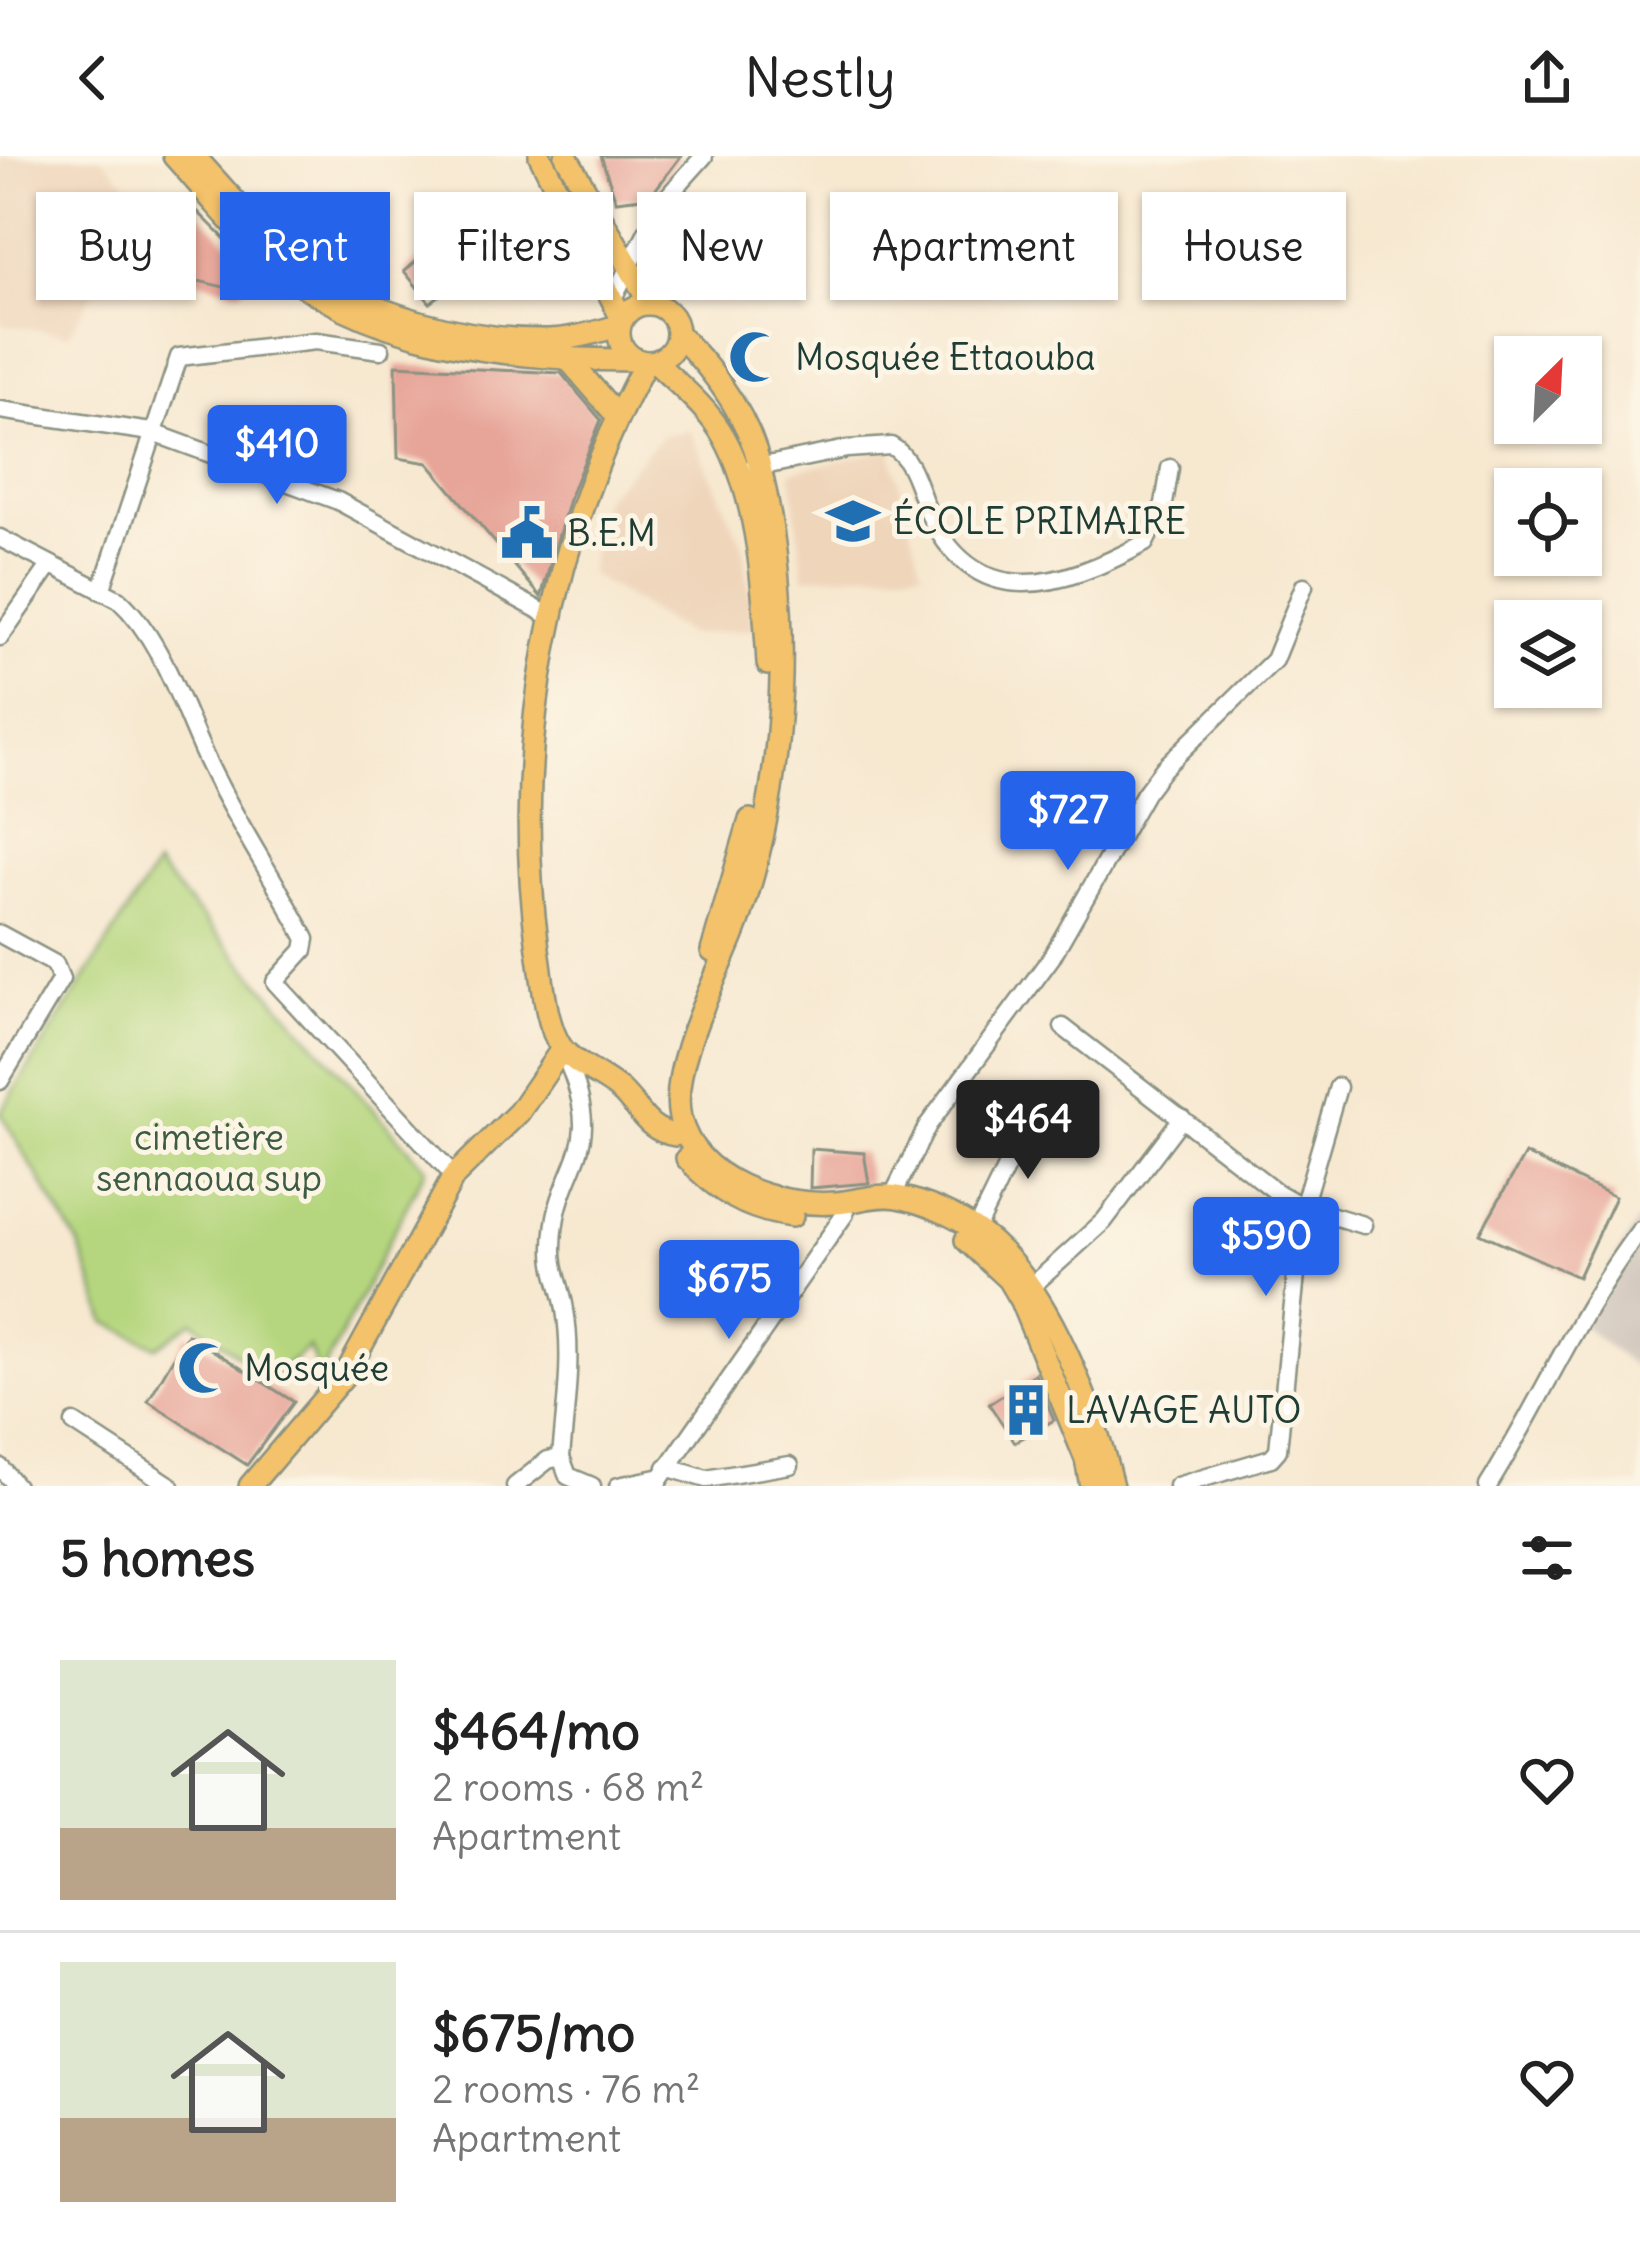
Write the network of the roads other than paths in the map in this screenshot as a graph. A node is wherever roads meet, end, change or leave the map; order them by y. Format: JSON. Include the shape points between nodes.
{"nodes":[{"id":1,"x":174,"y":156,"type":"edge"},
{"id":2,"x":194,"y":156,"type":"edge"},
{"id":3,"x":540,"y":156,"type":"edge"},
{"id":4,"x":566,"y":156,"type":"edge"},
{"id":5,"x":704,"y":156,"type":"edge"},
{"id":6,"x":672,"y":192,"type":"edge"},
{"id":7,"x":637,"y":256,"type":"edge"},
{"id":8,"x":632,"y":266,"type":"junction"},
{"id":9,"x":650,"y":303,"type":"junction"},
{"id":10,"x":618,"y":315,"type":"junction"},
{"id":11,"x":678,"y":334,"type":"junction"},
{"id":12,"x":381,"y":350,"type":"dead end"},
{"id":13,"x":568,"y":358,"type":"junction"},
{"id":14,"x":646,"y":361,"type":"junction"},
{"id":15,"x":0,"y":410,"type":"edge"},
{"id":16,"x":618,"y":417,"type":"junction"},
{"id":17,"x":151,"y":431,"type":"junction"},
{"id":18,"x":759,"y":464,"type":"junction"},
{"id":19,"x":1170,"y":468,"type":"dead end"},
{"id":20,"x":737,"y":475,"type":"junction"},
{"id":21,"x":0,"y":538,"type":"edge"},
{"id":22,"x":49,"y":567,"type":"junction"},
{"id":23,"x":1304,"y":586,"type":"dead end"},
{"id":24,"x":101,"y":591,"type":"junction"},
{"id":25,"x":548,"y":615,"type":"junction"},
{"id":26,"x":0,"y":637,"type":"edge"},
{"id":27,"x":0,"y":934,"type":"edge"},
{"id":28,"x":1063,"y":1027,"type":"dead end"},
{"id":29,"x":562,"y":1049,"type":"junction"},
{"id":30,"x":0,"y":1082,"type":"edge"},
{"id":31,"x":1338,"y":1087,"type":"dead end"},
{"id":32,"x":1036,"y":1106,"type":"dead end"},
{"id":33,"x":1182,"y":1118,"type":"junction"},
{"id":34,"x":675,"y":1135,"type":"junction"},
{"id":35,"x":454,"y":1176,"type":"junction"},
{"id":36,"x":893,"y":1196,"type":"junction"},
{"id":37,"x":1303,"y":1207,"type":"junction"},
{"id":38,"x":845,"y":1214,"type":"junction"},
{"id":39,"x":1363,"y":1226,"type":"dead end"},
{"id":40,"x":976,"y":1229,"type":"junction"},
{"id":41,"x":1640,"y":1230,"type":"edge"},
{"id":42,"x":1031,"y":1287,"type":"junction"},
{"id":43,"x":74,"y":1423,"type":"dead end"},
{"id":44,"x":561,"y":1456,"type":"junction"},
{"id":45,"x":790,"y":1465,"type":"dead end"},
{"id":46,"x":0,"y":1467,"type":"edge"},
{"id":47,"x":659,"y":1477,"type":"edge"},
{"id":48,"x":16,"y":1486,"type":"edge"},
{"id":49,"x":171,"y":1486,"type":"edge"},
{"id":50,"x":250,"y":1486,"type":"edge"},
{"id":51,"x":515,"y":1486,"type":"edge"},
{"id":52,"x":592,"y":1486,"type":"edge"},
{"id":53,"x":618,"y":1486,"type":"edge"},
{"id":54,"x":1091,"y":1486,"type":"edge"},
{"id":55,"x":1112,"y":1486,"type":"edge"},
{"id":56,"x":1177,"y":1486,"type":"edge"},
{"id":57,"x":1488,"y":1486,"type":"edge"}],
"edges":[{"from":1,"to":13,"type":"main road","via":[[266,257],[354,314],[456,344]]},
{"from":2,"to":10,"type":"main road","via":[[308,270],[415,319],[560,339]]},
{"from":3,"to":10,"type":"main road"},
{"from":4,"to":8,"type":"main road"},
{"from":5,"to":6,"type":"street"},
{"from":7,"to":8,"type":"street"},
{"from":8,"to":9,"type":"main road"},
{"from":8,"to":10,"type":"street"},
{"from":9,"to":10,"type":"main road"},
{"from":9,"to":11,"type":"main road","via":[[673,316]]},
{"from":10,"to":14,"type":"main road","via":[[624,350]]},
{"from":11,"to":14,"type":"main road","via":[[671,352]]},
{"from":11,"to":18,"type":"main road","via":[[736,409]]},
{"from":12,"to":17,"type":"street","via":[[316,341],[179,357]]},
{"from":13,"to":14,"type":"main road"},
{"from":13,"to":16,"type":"main road"},
{"from":14,"to":16,"type":"main road"},
{"from":14,"to":20,"type":"main road","via":[[710,416]]},
{"from":15,"to":17,"type":"street"},
{"from":16,"to":25,"type":"main road"},
{"from":17,"to":24,"type":"street"},
{"from":17,"to":25,"type":"street","via":[[338,501]]},
{"from":18,"to":19,"type":"street","via":[[891,446],[906,458],[944,546],[981,576],[1010,585],[1050,581],[1144,543],[1164,504]]},
{"from":18,"to":20,"type":"street"},
{"from":18,"to":36,"type":"main road","via":[[780,609],[776,732],[757,850],[692,1040],[680,1115],[700,1153],[765,1197],[836,1203]]},
{"from":20,"to":34,"type":"main road","via":[[769,673],[753,808],[670,1081]]},
{"from":21,"to":22,"type":"street"},
{"from":22,"to":24,"type":"street"},
{"from":22,"to":26,"type":"street"},
{"from":23,"to":36,"type":"street","via":[[1274,660],[1144,794],[1051,958],[928,1125]]},
{"from":24,"to":35,"type":"street","via":[[143,628],[306,939],[274,982]]},
{"from":25,"to":29,"type":"main road","via":[[533,766],[532,904]]},
{"from":27,"to":30,"type":"street","via":[[55,964],[61,979]]},
{"from":28,"to":33,"type":"street"},
{"from":29,"to":34,"type":"main road","via":[[624,1093],[649,1125]]},
{"from":29,"to":35,"type":"main road","via":[[528,1102]]},
{"from":29,"to":44,"type":"street","via":[[586,1125],[553,1246],[566,1312]]},
{"from":31,"to":37,"type":"street"},
{"from":32,"to":40,"type":"street"},
{"from":33,"to":37,"type":"street"},
{"from":33,"to":42,"type":"street","via":[[1105,1221]]},
{"from":34,"to":38,"type":"main road","via":[[688,1160],[732,1199],[762,1212]]},
{"from":35,"to":50,"type":"main road","via":[[346,1372]]},
{"from":36,"to":40,"type":"main road"},
{"from":37,"to":39,"type":"street"},
{"from":37,"to":56,"type":"street","via":[[1278,1450]]},
{"from":38,"to":47,"type":"street"},
{"from":38,"to":54,"type":"main road","via":[[926,1217],[971,1243],[1008,1279]]},
{"from":40,"to":42,"type":"main road"},
{"from":41,"to":57,"type":"street","via":[[1559,1353]]},
{"from":42,"to":55,"type":"main road","via":[[1088,1408]]},
{"from":43,"to":49,"type":"street"},
{"from":44,"to":51,"type":"street"},
{"from":44,"to":52,"type":"street","via":[[568,1476]]},
{"from":45,"to":47,"type":"street","via":[[706,1479]]},
{"from":46,"to":48,"type":"street"},
{"from":47,"to":53,"type":"street"}]}
